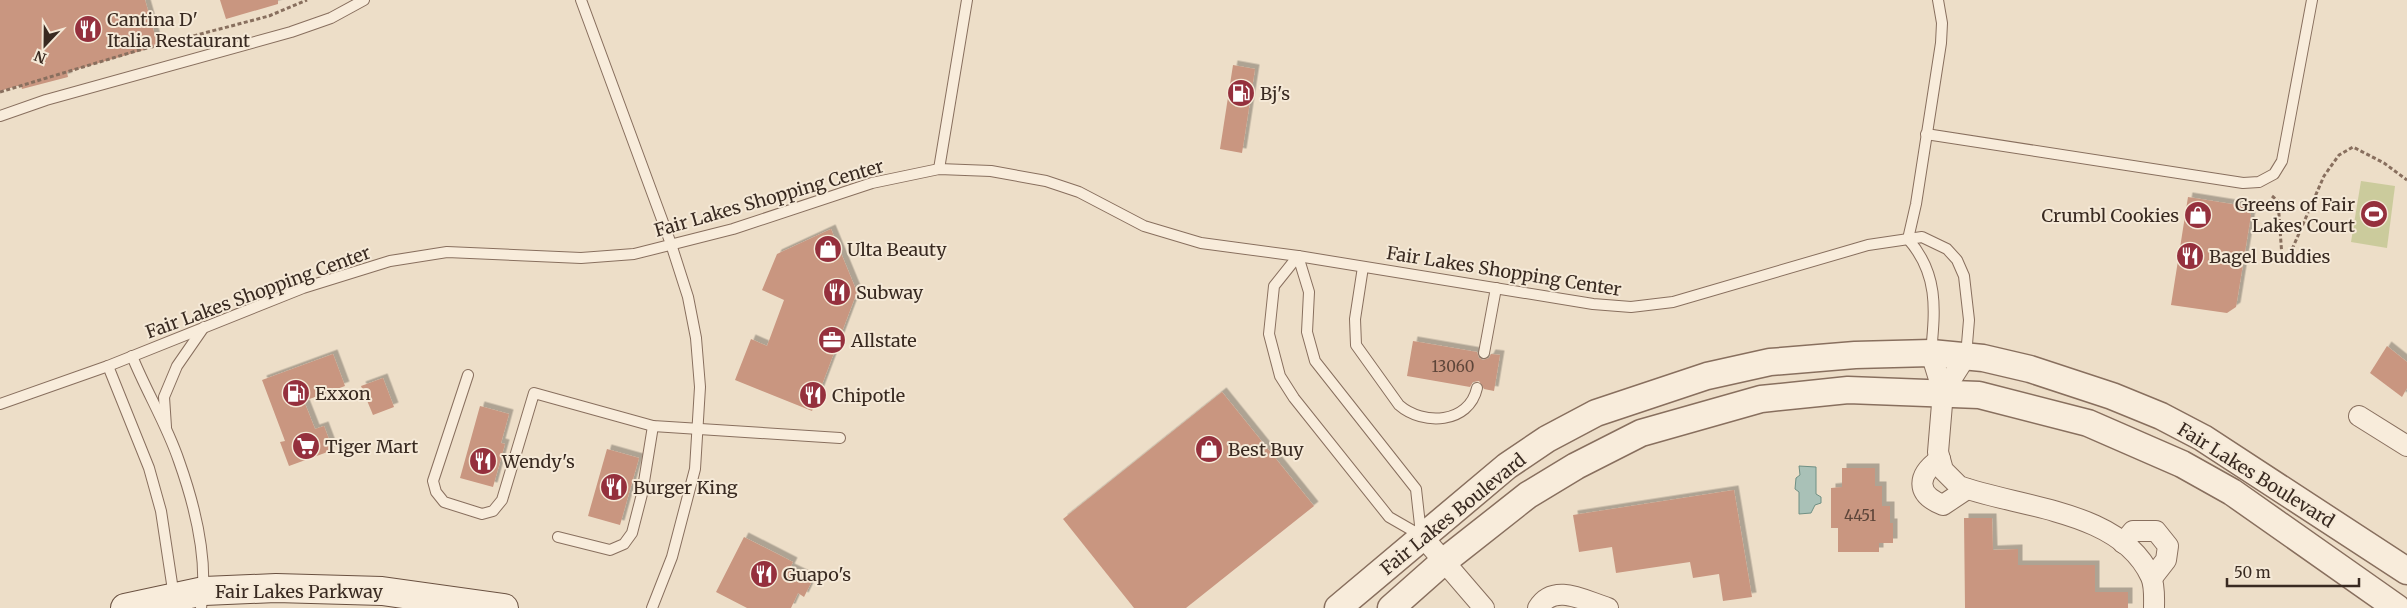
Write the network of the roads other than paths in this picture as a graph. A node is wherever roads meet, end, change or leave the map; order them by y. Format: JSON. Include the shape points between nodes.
{"nodes":[{"id":1,"x":364,"y":0,"type":"edge"},
{"id":2,"x":581,"y":0,"type":"edge"},
{"id":3,"x":967,"y":0,"type":"edge"},
{"id":4,"x":1938,"y":0,"type":"edge"},
{"id":5,"x":2312,"y":0,"type":"edge"},
{"id":6,"x":0,"y":116,"type":"edge"},
{"id":7,"x":1926,"y":134,"type":"junction"},
{"id":8,"x":939,"y":169,"type":"junction"},
{"id":9,"x":1908,"y":239,"type":"junction"},
{"id":10,"x":671,"y":244,"type":"junction"},
{"id":11,"x":1298,"y":256,"type":"junction"},
{"id":12,"x":1363,"y":267,"type":"junction"},
{"id":13,"x":1496,"y":288,"type":"junction"},
{"id":14,"x":205,"y":327,"type":"junction"},
{"id":15,"x":1484,"y":353,"type":"dead end"},
{"id":16,"x":1931,"y":353,"type":"junction"},
{"id":17,"x":132,"y":356,"type":"junction"},
{"id":18,"x":1966,"y":356,"type":"junction"},
{"id":19,"x":108,"y":366,"type":"junction"},
{"id":20,"x":468,"y":375,"type":"dead end"},
{"id":21,"x":1477,"y":388,"type":"dead end"},
{"id":22,"x":1943,"y":392,"type":"junction"},
{"id":23,"x":0,"y":404,"type":"edge"},
{"id":24,"x":2359,"y":416,"type":"dead end"},
{"id":25,"x":653,"y":426,"type":"junction"},
{"id":26,"x":699,"y":428,"type":"junction"},
{"id":27,"x":166,"y":432,"type":"junction"},
{"id":28,"x":840,"y":438,"type":"dead end"},
{"id":29,"x":2407,"y":446,"type":"edge"},
{"id":30,"x":1940,"y":459,"type":"junction"},
{"id":31,"x":1967,"y":489,"type":"junction"},
{"id":32,"x":1422,"y":536,"type":"junction"},
{"id":33,"x":558,"y":537,"type":"dead end"},
{"id":34,"x":2123,"y":543,"type":"junction"},
{"id":35,"x":1443,"y":562,"type":"junction"},
{"id":36,"x":2407,"y":571,"type":"edge"},
{"id":37,"x":2152,"y":578,"type":"junction"},
{"id":38,"x":203,"y":600,"type":"edge"},
{"id":39,"x":177,"y":602,"type":"edge"},
{"id":40,"x":125,"y":608,"type":"edge"},
{"id":41,"x":504,"y":608,"type":"edge"},
{"id":42,"x":652,"y":608,"type":"edge"},
{"id":43,"x":1338,"y":608,"type":"edge"},
{"id":44,"x":1391,"y":608,"type":"edge"},
{"id":45,"x":1484,"y":608,"type":"edge"},
{"id":46,"x":1538,"y":608,"type":"edge"},
{"id":47,"x":1608,"y":608,"type":"edge"},
{"id":48,"x":2154,"y":608,"type":"edge"},
{"id":49,"x":2396,"y":608,"type":"edge"}],
"edges":[{"from":1,"to":6,"type":"lane","via":[[330,18],[291,32],[46,100]]},
{"from":2,"to":10,"type":"lane"},
{"from":3,"to":8,"type":"lane"},
{"from":4,"to":7,"type":"lane","via":[[1941,42]]},
{"from":5,"to":7,"type":"lane","via":[[2282,161],[2274,174],[2259,182],[2242,183]]},
{"from":7,"to":9,"type":"lane"},
{"from":8,"to":10,"type":"lane","name":"Fair Lakes Shopping Center","via":[[872,183],[733,229]]},
{"from":8,"to":11,"type":"lane","name":"Fair Lakes Shopping Center","via":[[991,171],[1046,181],[1079,192],[1144,226],[1175,236],[1201,243]]},
{"from":9,"to":13,"type":"lane","name":"Fair Lakes Shopping Center","via":[[1868,245],[1673,302],[1637,306],[1593,304]]},
{"from":9,"to":16,"type":"lane","via":[[1920,252],[1933,289],[1935,307]]},
{"from":9,"to":18,"type":"lane","name":"Fair Lakes Shopping Center","via":[[1922,237],[1948,249],[1964,276],[1969,320]]},
{"from":10,"to":14,"type":"lane","name":"Fair Lakes Shopping Center","via":[[634,254],[581,258],[447,252],[390,261],[309,286]]},
{"from":10,"to":26,"type":"lane","via":[[688,297],[696,338]]},
{"from":11,"to":12,"type":"lane","name":"Fair Lakes Shopping Center"},
{"from":11,"to":32,"type":"lane","via":[[1309,292],[1307,332],[1315,361],[1416,489]]},
{"from":11,"to":32,"type":"lane","via":[[1274,286],[1269,334],[1280,376],[1389,517]]},
{"from":12,"to":13,"type":"lane","name":"Fair Lakes Shopping Center"},
{"from":12,"to":21,"type":"lane","via":[[1355,320],[1356,345],[1398,405],[1420,418],[1451,417],[1466,408],[1475,397]]},
{"from":13,"to":15,"type":"lane"},
{"from":14,"to":17,"type":"lane","name":"Fair Lakes Shopping Center"},
{"from":14,"to":27,"type":"lane","via":[[177,366],[164,397]]},
{"from":16,"to":18,"type":"street","name":"Fair Lakes Boulevard"},
{"from":16,"to":22,"type":"street"},
{"from":16,"to":32,"type":"street","name":"Fair Lakes Boulevard","via":[[1770,362],[1707,376],[1628,401],[1596,413],[1547,439],[1507,466]]},
{"from":17,"to":19,"type":"lane","name":"Fair Lakes Shopping Center"},
{"from":17,"to":27,"type":"lane","name":"Fair Lakes Shopping Center"},
{"from":18,"to":22,"type":"street"},
{"from":18,"to":36,"type":"street","name":"Fair Lakes Boulevard","via":[[2030,369],[2161,416],[2256,470]]},
{"from":19,"to":23,"type":"lane","name":"Fair Lakes Shopping Center"},
{"from":19,"to":39,"type":"lane","via":[[149,468],[161,511]]},
{"from":20,"to":25,"type":"lane","via":[[433,481],[444,502],[482,514],[493,511],[502,500],[534,393]]},
{"from":22,"to":30,"type":"street"},
{"from":22,"to":35,"type":"street","name":"Fair Lakes Boulevard","via":[[1848,390],[1761,399],[1640,433],[1528,495]]},
{"from":22,"to":49,"type":"street","name":"Fair Lakes Boulevard","via":[[2016,403],[2088,423],[2141,444],[2232,492]]},
{"from":24,"to":29,"type":"street"},
{"from":25,"to":26,"type":"lane"},
{"from":25,"to":33,"type":"lane","via":[[642,494],[632,533],[624,544],[610,550]]},
{"from":26,"to":28,"type":"lane"},
{"from":26,"to":42,"type":"lane","via":[[695,469],[685,514]]},
{"from":27,"to":38,"type":"lane","name":"Fair Lakes Shopping Center","via":[[179,460],[201,547]]},
{"from":30,"to":31,"type":"street","via":[[1943,470],[1959,486]]},
{"from":30,"to":31,"type":"street","via":[[1929,467],[1923,477],[1923,490],[1931,500],[1943,505]]},
{"from":31,"to":34,"type":"street","via":[[2089,521]]},
{"from":32,"to":35,"type":"street"},
{"from":32,"to":43,"type":"street","name":"Fair Lakes Boulevard"},
{"from":34,"to":37,"type":"street"},
{"from":34,"to":37,"type":"street","via":[[2133,531],[2156,531],[2168,546],[2166,560]]},
{"from":35,"to":44,"type":"street","name":"Fair Lakes Boulevard"},
{"from":35,"to":45,"type":"street"},
{"from":37,"to":48,"type":"street"},
{"from":38,"to":39,"type":"main road","name":"Fair Lakes Parkway"},
{"from":38,"to":41,"type":"main road","name":"Fair Lakes Parkway","via":[[276,588],[382,591]]},
{"from":39,"to":40,"type":"main road","name":"Fair Lakes Parkway"},
{"from":46,"to":47,"type":"street","via":[[1543,599],[1561,593]]}]}
